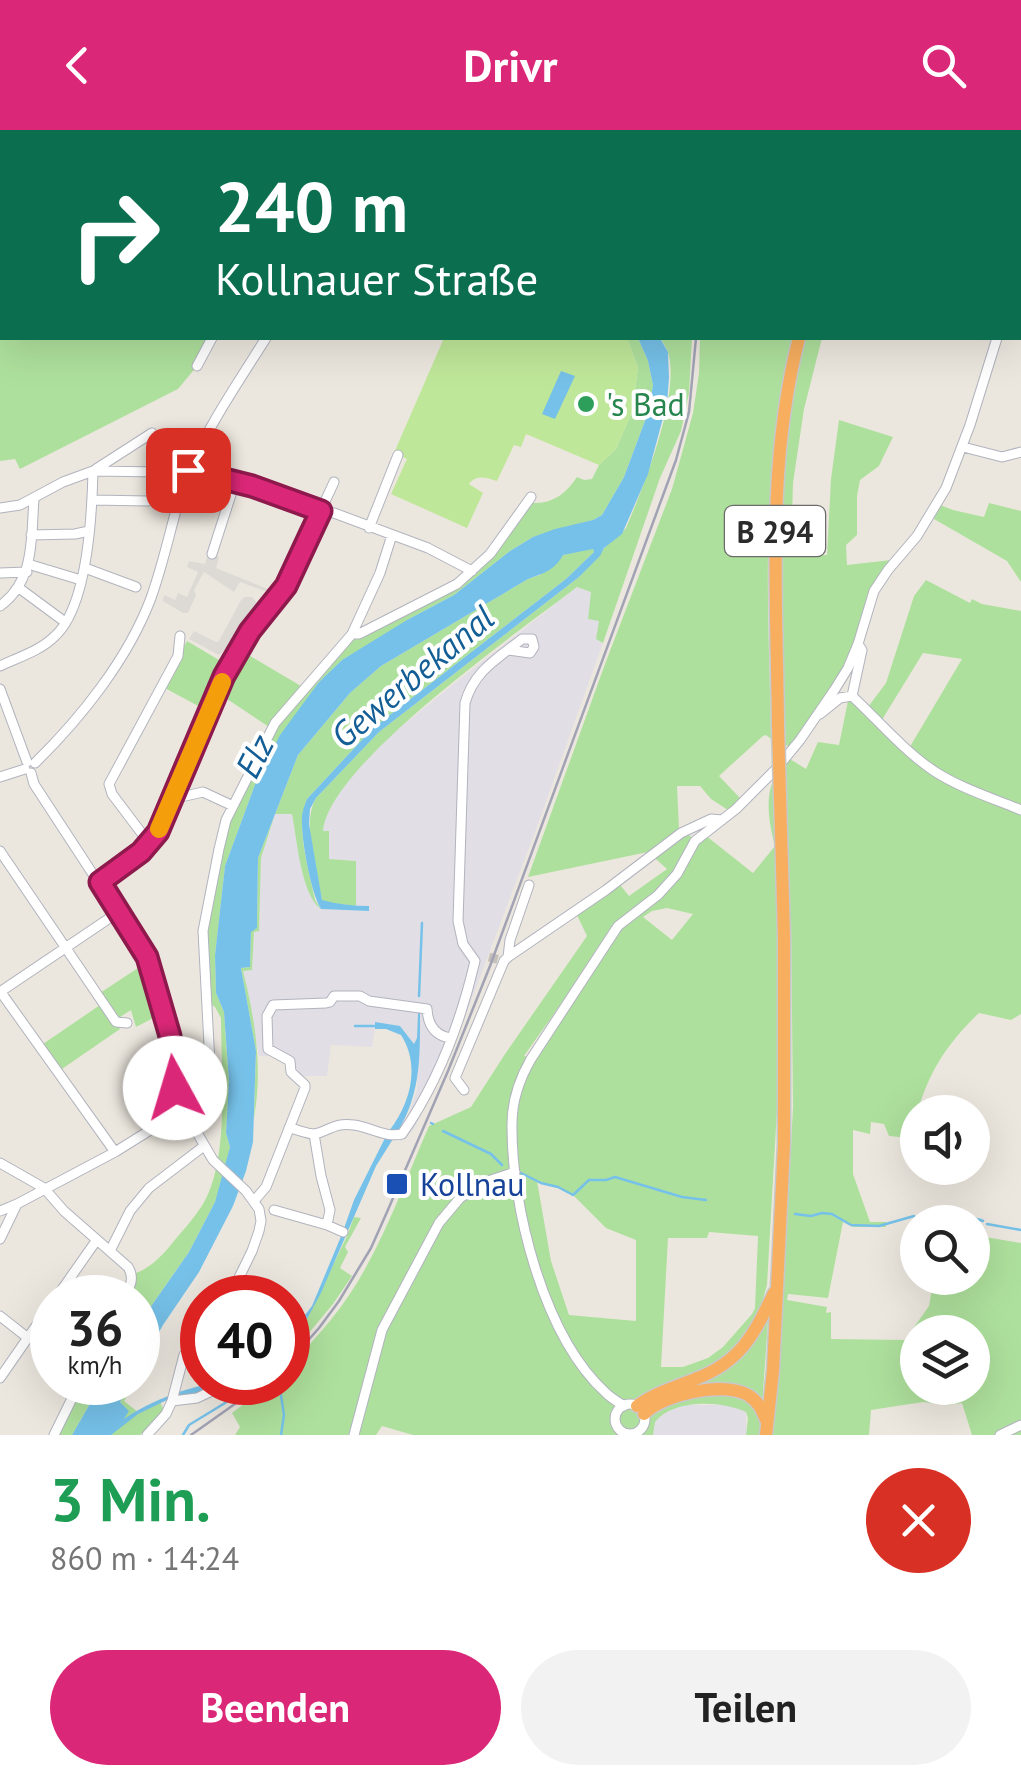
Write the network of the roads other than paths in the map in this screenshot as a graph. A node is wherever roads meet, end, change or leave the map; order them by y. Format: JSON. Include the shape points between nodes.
{"nodes":[{"id":1,"x":211,"y":340,"type":"edge"},
{"id":2,"x":265,"y":340,"type":"edge"},
{"id":3,"x":799,"y":340,"type":"edge"},
{"id":4,"x":996,"y":340,"type":"edge"},
{"id":5,"x":197,"y":366,"type":"dead end"},
{"id":6,"x":152,"y":433,"type":"dead end"},
{"id":7,"x":200,"y":445,"type":"junction"},
{"id":8,"x":962,"y":447,"type":"junction"},
{"id":9,"x":1021,"y":452,"type":"edge"},
{"id":10,"x":398,"y":455,"type":"dead end"},
{"id":11,"x":116,"y":456,"type":"junction"},
{"id":12,"x":173,"y":468,"type":"junction"},
{"id":13,"x":93,"y":471,"type":"junction"},
{"id":14,"x":126,"y":471,"type":"junction"},
{"id":15,"x":162,"y":472,"type":"junction"},
{"id":16,"x":187,"y":474,"type":"junction"},
{"id":17,"x":235,"y":482,"type":"junction"},
{"id":18,"x":334,"y":482,"type":"dead end"},
{"id":19,"x":531,"y":498,"type":"dead end"},
{"id":20,"x":34,"y":499,"type":"junction"},
{"id":21,"x":92,"y":500,"type":"junction"},
{"id":22,"x":148,"y":502,"type":"dead end"},
{"id":23,"x":0,"y":508,"type":"edge"},
{"id":24,"x":321,"y":511,"type":"junction"},
{"id":25,"x":370,"y":528,"type":"junction"},
{"id":26,"x":88,"y":531,"type":"junction"},
{"id":27,"x":31,"y":534,"type":"junction"},
{"id":28,"x":392,"y":535,"type":"junction"},
{"id":29,"x":212,"y":554,"type":"dead end"},
{"id":30,"x":28,"y":568,"type":"junction"},
{"id":31,"x":85,"y":568,"type":"junction"},
{"id":32,"x":472,"y":571,"type":"junction"},
{"id":33,"x":0,"y":573,"type":"edge"},
{"id":34,"x":82,"y":580,"type":"junction"},
{"id":35,"x":136,"y":587,"type":"dead end"},
{"id":36,"x":19,"y":588,"type":"junction"},
{"id":37,"x":0,"y":606,"type":"edge"},
{"id":38,"x":66,"y":622,"type":"junction"},
{"id":39,"x":352,"y":634,"type":"junction"},
{"id":40,"x":180,"y":636,"type":"dead end"},
{"id":41,"x":858,"y":644,"type":"junction"},
{"id":42,"x":508,"y":650,"type":"dead end"},
{"id":43,"x":0,"y":666,"type":"edge"},
{"id":44,"x":0,"y":689,"type":"edge"},
{"id":45,"x":852,"y":696,"type":"junction"},
{"id":46,"x":817,"y":715,"type":"junction"},
{"id":47,"x":29,"y":767,"type":"junction"},
{"id":48,"x":0,"y":776,"type":"edge"},
{"id":49,"x":172,"y":799,"type":"junction"},
{"id":50,"x":233,"y":806,"type":"junction"},
{"id":51,"x":1021,"y":810,"type":"edge"},
{"id":52,"x":722,"y":820,"type":"junction"},
{"id":53,"x":148,"y":843,"type":"junction"},
{"id":54,"x":0,"y":850,"type":"edge"},
{"id":55,"x":100,"y":882,"type":"junction"},
{"id":56,"x":530,"y":885,"type":"dead end"},
{"id":57,"x":120,"y":911,"type":"junction"},
{"id":58,"x":66,"y":946,"type":"junction"},
{"id":59,"x":489,"y":957,"type":"tunnel mouth"},
{"id":60,"x":508,"y":957,"type":"junction"},
{"id":61,"x":476,"y":961,"type":"junction"},
{"id":62,"x":0,"y":991,"type":"edge"},
{"id":63,"x":126,"y":1022,"type":"dead end"},
{"id":64,"x":451,"y":1038,"type":"junction"},
{"id":65,"x":464,"y":1090,"type":"dead end"},
{"id":66,"x":184,"y":1109,"type":"junction"},
{"id":67,"x":192,"y":1124,"type":"junction"},
{"id":68,"x":290,"y":1128,"type":"junction"},
{"id":69,"x":314,"y":1134,"type":"junction"},
{"id":70,"x":204,"y":1146,"type":"junction"},
{"id":71,"x":115,"y":1152,"type":"junction"},
{"id":72,"x":0,"y":1163,"type":"edge"},
{"id":73,"x":515,"y":1172,"type":"junction"},
{"id":74,"x":44,"y":1188,"type":"junction"},
{"id":75,"x":254,"y":1200,"type":"junction"},
{"id":76,"x":17,"y":1204,"type":"junction"},
{"id":77,"x":274,"y":1210,"type":"dead end"},
{"id":78,"x":0,"y":1211,"type":"edge"},
{"id":79,"x":327,"y":1225,"type":"junction"},
{"id":80,"x":343,"y":1232,"type":"dead end"},
{"id":81,"x":0,"y":1239,"type":"edge"},
{"id":82,"x":96,"y":1241,"type":"junction"},
{"id":83,"x":110,"y":1251,"type":"junction"},
{"id":84,"x":72,"y":1275,"type":"edge"},
{"id":85,"x":132,"y":1275,"type":"edge"},
{"id":86,"x":240,"y":1275,"type":"edge"},
{"id":87,"x":777,"y":1286,"type":"junction"},
{"id":88,"x":0,"y":1316,"type":"edge"},
{"id":89,"x":30,"y":1335,"type":"edge"},
{"id":90,"x":28,"y":1338,"type":"junction"},
{"id":91,"x":180,"y":1370,"type":"edge"},
{"id":92,"x":0,"y":1378,"type":"edge"},
{"id":93,"x":180,"y":1400,"type":"edge"},
{"id":94,"x":172,"y":1401,"type":"junction"},
{"id":95,"x":69,"y":1405,"type":"edge"},
{"id":96,"x":636,"y":1421,"type":"edge"},
{"id":97,"x":1021,"y":1425,"type":"edge"},
{"id":98,"x":766,"y":1429,"type":"edge"},
{"id":99,"x":618,"y":1432,"type":"edge"},
{"id":100,"x":54,"y":1435,"type":"edge"},
{"id":101,"x":147,"y":1435,"type":"edge"},
{"id":102,"x":354,"y":1435,"type":"edge"},
{"id":103,"x":1000,"y":1435,"type":"edge"}],
"edges":[{"from":1,"to":5,"type":"street"},
{"from":2,"to":7,"type":"street"},
{"from":3,"to":87,"type":"highway","number":"B 294","bridge":true,"via":[[776,488],[784,936]]},
{"from":4,"to":8,"type":"street"},
{"from":6,"to":11,"type":"street"},
{"from":7,"to":12,"type":"street"},
{"from":7,"to":16,"type":"street"},
{"from":8,"to":9,"type":"street","via":[[1002,456]]},
{"from":8,"to":41,"type":"street","via":[[928,520],[874,591]]},
{"from":10,"to":25,"type":"street"},
{"from":11,"to":13,"type":"street"},
{"from":11,"to":14,"type":"street"},
{"from":12,"to":15,"type":"street"},
{"from":12,"to":16,"type":"street"},
{"from":13,"to":14,"type":"street"},
{"from":13,"to":20,"type":"street"},
{"from":13,"to":21,"type":"street"},
{"from":14,"to":15,"type":"street"},
{"from":15,"to":16,"type":"street"},
{"from":16,"to":17,"type":"street"},
{"from":16,"to":47,"type":"street","via":[[153,593],[131,642]]},
{"from":17,"to":24,"type":"street"},
{"from":17,"to":29,"type":"street"},
{"from":18,"to":24,"type":"street"},
{"from":19,"to":32,"type":"street"},
{"from":20,"to":23,"type":"street"},
{"from":20,"to":27,"type":"street"},
{"from":21,"to":22,"type":"street"},
{"from":21,"to":26,"type":"street"},
{"from":24,"to":25,"type":"street"},
{"from":24,"to":49,"type":"street","via":[[286,586],[224,676]]},
{"from":25,"to":28,"type":"street"},
{"from":26,"to":27,"type":"street"},
{"from":26,"to":31,"type":"street"},
{"from":27,"to":30,"type":"street"},
{"from":28,"to":32,"type":"street"},
{"from":28,"to":39,"type":"street"},
{"from":30,"to":33,"type":"street"},
{"from":30,"to":34,"type":"street"},
{"from":30,"to":36,"type":"street"},
{"from":31,"to":34,"type":"street"},
{"from":31,"to":35,"type":"street"},
{"from":32,"to":39,"type":"street","via":[[426,601]]},
{"from":34,"to":38,"type":"street"},
{"from":36,"to":37,"type":"street"},
{"from":36,"to":38,"type":"street"},
{"from":38,"to":43,"type":"street","via":[[46,644]]},
{"from":39,"to":50,"type":"street","via":[[274,724]]},
{"from":40,"to":53,"type":"street","via":[[178,656],[109,784]]},
{"from":41,"to":45,"type":"street"},
{"from":41,"to":46,"type":"street"},
{"from":42,"to":61,"type":"street","via":[[474,679],[465,703],[458,921]]},
{"from":44,"to":47,"type":"street"},
{"from":45,"to":46,"type":"street"},
{"from":45,"to":51,"type":"street","via":[[931,769]]},
{"from":46,"to":52,"type":"street","via":[[777,768]]},
{"from":47,"to":48,"type":"street"},
{"from":47,"to":55,"type":"street"},
{"from":49,"to":50,"type":"street","via":[[203,792]]},
{"from":49,"to":53,"type":"street"},
{"from":50,"to":67,"type":"street","via":[[203,931],[211,1083],[208,1104]]},
{"from":52,"to":60,"type":"street","via":[[704,821],[666,843]]},
{"from":52,"to":73,"type":"street","via":[[695,842],[658,896],[618,926],[532,1058],[512,1122]]},
{"from":53,"to":55,"type":"street"},
{"from":54,"to":58,"type":"street"},
{"from":55,"to":57,"type":"street"},
{"from":56,"to":60,"type":"street"},
{"from":57,"to":58,"type":"street"},
{"from":57,"to":66,"type":"street","via":[[147,957]]},
{"from":58,"to":62,"type":"street"},
{"from":58,"to":63,"type":"street","via":[[116,1022]]},
{"from":59,"to":61,"type":"street"},
{"from":60,"to":65,"type":"street","via":[[455,1078]]},
{"from":61,"to":64,"type":"street"},
{"from":62,"to":71,"type":"street"},
{"from":64,"to":68,"type":"street","via":[[431,1026],[426,1009],[360,996],[273,1005],[268,1050],[290,1060],[291,1072],[305,1085]]},
{"from":64,"to":69,"type":"street","via":[[402,1134],[350,1124]]},
{"from":66,"to":67,"type":"street"},
{"from":66,"to":71,"type":"street"},
{"from":67,"to":70,"type":"street"},
{"from":68,"to":69,"type":"street"},
{"from":68,"to":75,"type":"street","via":[[266,1188]]},
{"from":69,"to":79,"type":"street","via":[[330,1210]]},
{"from":70,"to":75,"type":"street"},
{"from":70,"to":83,"type":"street","via":[[148,1188]]},
{"from":71,"to":74,"type":"street"},
{"from":72,"to":74,"type":"street"},
{"from":73,"to":96,"type":"street","via":[[548,1303],[585,1369]]},
{"from":73,"to":102,"type":"street","via":[[460,1198],[439,1223],[382,1330]]},
{"from":74,"to":76,"type":"street"},
{"from":74,"to":82,"type":"street"},
{"from":75,"to":86,"type":"street","via":[[260,1232]]},
{"from":76,"to":78,"type":"street"},
{"from":76,"to":81,"type":"street"},
{"from":77,"to":79,"type":"street"},
{"from":79,"to":80,"type":"street"},
{"from":82,"to":83,"type":"street"},
{"from":82,"to":84,"type":"street"},
{"from":83,"to":85,"type":"street"},
{"from":87,"to":96,"type":"highway","via":[[752,1336],[731,1360],[658,1393]]},
{"from":87,"to":98,"type":"highway","number":"B 294"},
{"from":88,"to":90,"type":"street"},
{"from":89,"to":90,"type":"street"},
{"from":90,"to":92,"type":"street"},
{"from":91,"to":94,"type":"street"},
{"from":93,"to":94,"type":"street"},
{"from":94,"to":101,"type":"street"},
{"from":95,"to":100,"type":"street"},
{"from":96,"to":98,"type":"highway","via":[[660,1402],[689,1392],[730,1391],[760,1406]]},
{"from":96,"to":99,"type":"street"},
{"from":96,"to":99,"type":"street"},
{"from":97,"to":103,"type":"street"}]}
